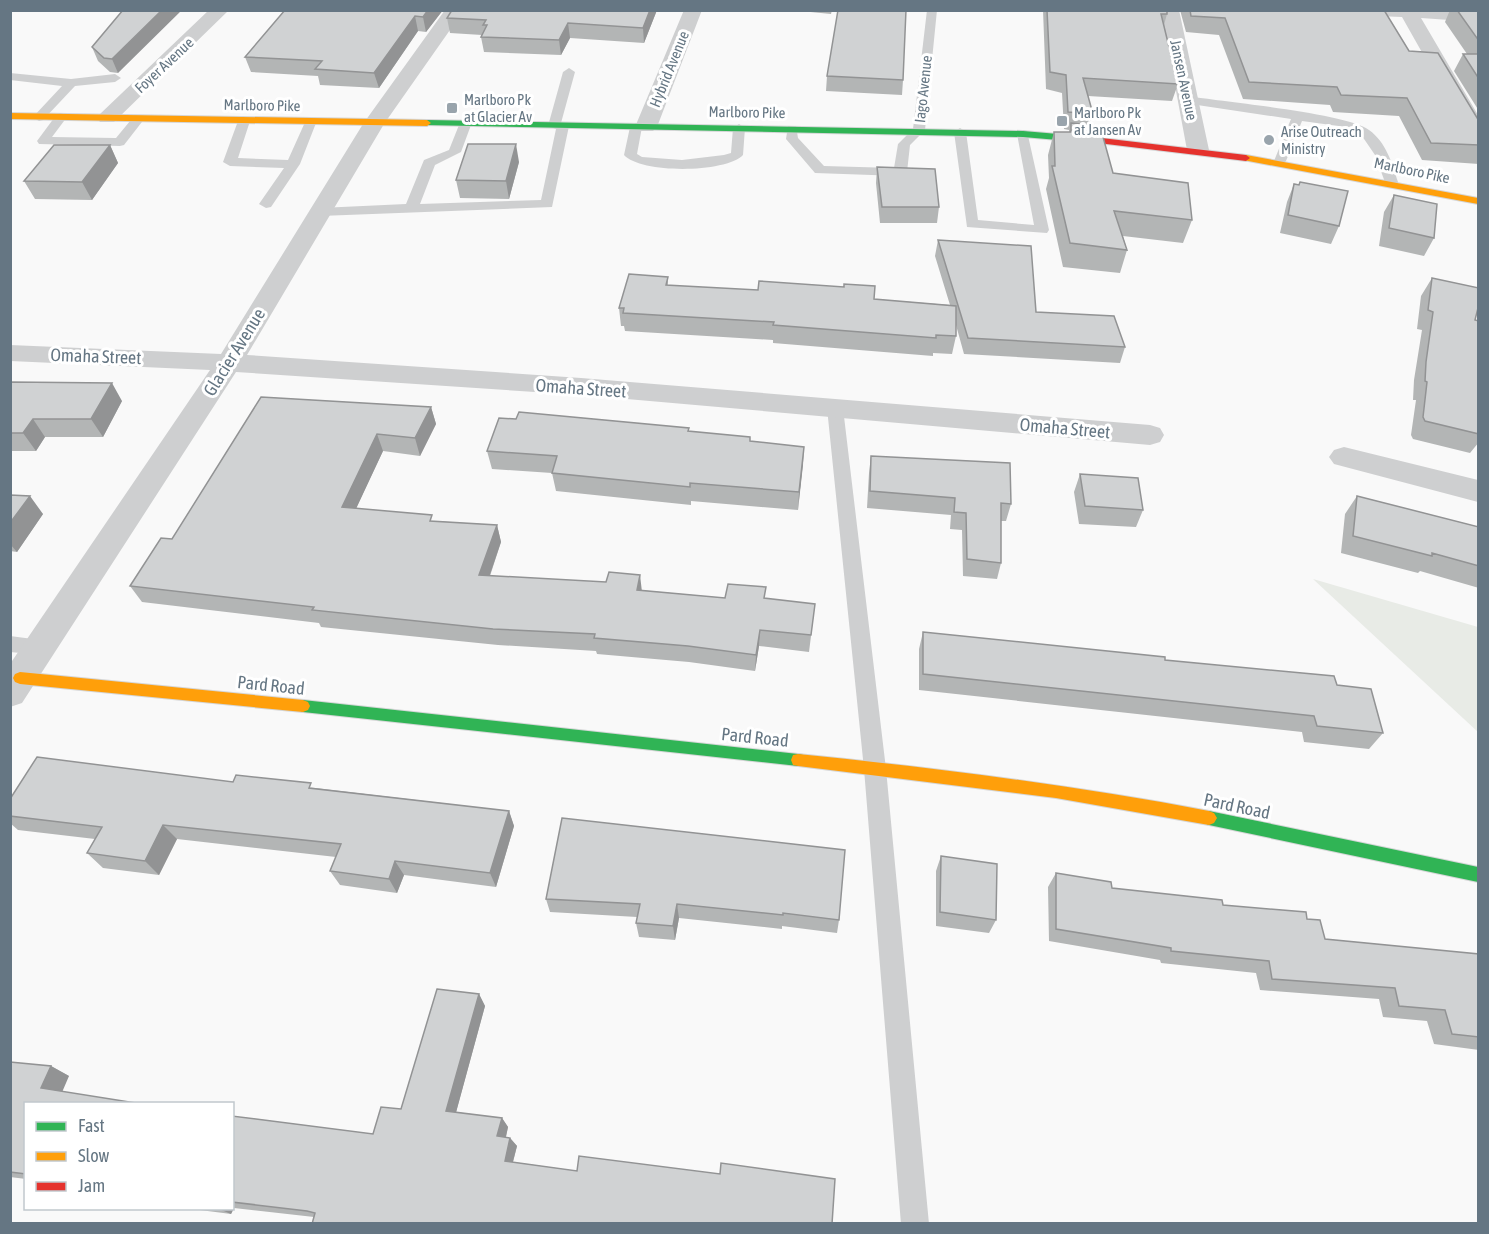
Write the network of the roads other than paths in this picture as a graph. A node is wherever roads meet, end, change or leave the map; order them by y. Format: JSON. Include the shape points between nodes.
{"nodes":[{"id":1,"x":220,"y":10,"type":"edge"},
{"id":2,"x":455,"y":10,"type":"edge"},
{"id":3,"x":693,"y":10,"type":"edge"},
{"id":4,"x":932,"y":10,"type":"edge"},
{"id":5,"x":1170,"y":10,"type":"edge"},
{"id":6,"x":1376,"y":10,"type":"edge"},
{"id":7,"x":1408,"y":11,"type":"edge"},
{"id":8,"x":1479,"y":16,"type":"edge"},
{"id":9,"x":569,"y":72,"type":"dead end"},
{"id":10,"x":10,"y":76,"type":"edge"},
{"id":11,"x":115,"y":78,"type":"dead end"},
{"id":12,"x":71,"y":83,"type":"junction"},
{"id":13,"x":1188,"y":100,"type":"junction"},
{"id":14,"x":10,"y":116,"type":"edge"},
{"id":15,"x":1298,"y":116,"type":"junction"},
{"id":16,"x":39,"y":117,"type":"junction"},
{"id":17,"x":61,"y":117,"type":"junction"},
{"id":18,"x":107,"y":118,"type":"junction"},
{"id":19,"x":139,"y":118,"type":"junction"},
{"id":20,"x":244,"y":121,"type":"junction"},
{"id":21,"x":310,"y":123,"type":"junction"},
{"id":22,"x":374,"y":124,"type":"junction"},
{"id":23,"x":465,"y":125,"type":"junction"},
{"id":24,"x":559,"y":126,"type":"junction"},
{"id":25,"x":641,"y":127,"type":"junction"},
{"id":26,"x":739,"y":128,"type":"junction"},
{"id":27,"x":792,"y":129,"type":"junction"},
{"id":28,"x":919,"y":130,"type":"junction"},
{"id":29,"x":960,"y":132,"type":"junction"},
{"id":30,"x":1479,"y":132,"type":"edge"},
{"id":31,"x":1023,"y":134,"type":"junction"},
{"id":32,"x":1198,"y":150,"type":"junction"},
{"id":33,"x":1280,"y":161,"type":"junction"},
{"id":34,"x":293,"y":164,"type":"junction"},
{"id":35,"x":1391,"y":183,"type":"junction"},
{"id":36,"x":1479,"y":201,"type":"edge"},
{"id":37,"x":266,"y":204,"type":"dead end"},
{"id":38,"x":411,"y":208,"type":"junction"},
{"id":39,"x":320,"y":212,"type":"junction"},
{"id":40,"x":10,"y":353,"type":"edge"},
{"id":41,"x":229,"y":362,"type":"junction"},
{"id":42,"x":835,"y":408,"type":"junction"},
{"id":43,"x":1150,"y":435,"type":"dead end"},
{"id":44,"x":1344,"y":457,"type":"dead end"},
{"id":45,"x":1479,"y":491,"type":"edge"},
{"id":46,"x":10,"y":644,"type":"edge"},
{"id":47,"x":41,"y":647,"type":"junction"},
{"id":48,"x":15,"y":686,"type":"edge"},
{"id":49,"x":875,"y":768,"type":"junction"},
{"id":50,"x":1479,"y":875,"type":"edge"},
{"id":51,"x":915,"y":1224,"type":"edge"}],
"edges":[{"from":1,"to":18,"type":"street","name":"Foyer Avenue"},
{"from":2,"to":22,"type":"street","name":"Glacier Avenue"},
{"from":3,"to":25,"type":"street","name":"Hybrid Avenue"},
{"from":4,"to":28,"type":"lane","name":"Iago Avenue"},
{"from":5,"to":13,"type":"street","name":"Jansen Avenue"},
{"from":6,"to":7,"type":"street"},
{"from":7,"to":8,"type":"street"},
{"from":7,"to":30,"type":"street"},
{"from":9,"to":24,"type":"lane"},
{"from":10,"to":12,"type":"lane"},
{"from":11,"to":12,"type":"lane"},
{"from":12,"to":16,"type":"lane"},
{"from":13,"to":15,"type":"lane"},
{"from":13,"to":32,"type":"street","name":"Jansen Avenue"},
{"from":14,"to":16,"type":"main road","name":"Marlboro Pike"},
{"from":15,"to":33,"type":"lane"},
{"from":15,"to":35,"type":"lane","via":[[1361,128],[1381,150]]},
{"from":16,"to":17,"type":"main road","name":"Marlboro Pike"},
{"from":17,"to":18,"type":"main road","name":"Marlboro Pike"},
{"from":17,"to":19,"type":"lane","via":[[43,141],[120,142]]},
{"from":18,"to":19,"type":"main road","name":"Marlboro Pike"},
{"from":19,"to":20,"type":"main road","name":"Marlboro Pike"},
{"from":20,"to":21,"type":"main road","name":"Marlboro Pike"},
{"from":20,"to":34,"type":"lane","via":[[230,162]]},
{"from":21,"to":22,"type":"main road","name":"Marlboro Pike"},
{"from":21,"to":34,"type":"lane"},
{"from":22,"to":23,"type":"main road","name":"Marlboro Pike"},
{"from":22,"to":39,"type":"street","name":"Glacier Avenue"},
{"from":23,"to":24,"type":"main road","name":"Marlboro Pike"},
{"from":23,"to":38,"type":"lane","via":[[455,152],[429,163]]},
{"from":24,"to":25,"type":"main road","name":"Marlboro Pike"},
{"from":24,"to":38,"type":"lane","via":[[547,204]]},
{"from":25,"to":26,"type":"main road","name":"Marlboro Pike"},
{"from":25,"to":26,"type":"lane","via":[[630,155],[633,158],[645,162],[711,164],[737,156]]},
{"from":26,"to":27,"type":"main road","name":"Marlboro Pike"},
{"from":27,"to":28,"type":"main road","name":"Marlboro Pike"},
{"from":27,"to":28,"type":"lane","name":"Iago Avenue","via":[[792,139],[820,170],[900,172],[904,144]]},
{"from":28,"to":29,"type":"main road","name":"Marlboro Pike"},
{"from":29,"to":31,"type":"main road","name":"Marlboro Pike"},
{"from":29,"to":31,"type":"lane","via":[[972,224],[1042,230]]},
{"from":31,"to":32,"type":"main road","name":"Marlboro Pike"},
{"from":32,"to":33,"type":"main road","name":"Marlboro Pike"},
{"from":33,"to":35,"type":"main road","name":"Marlboro Pike"},
{"from":34,"to":37,"type":"lane"},
{"from":35,"to":36,"type":"main road","name":"Marlboro Pike"},
{"from":38,"to":39,"type":"lane"},
{"from":39,"to":41,"type":"street","name":"Glacier Avenue"},
{"from":40,"to":41,"type":"street","name":"Omaha Street"},
{"from":41,"to":42,"type":"street","name":"Omaha Street"},
{"from":41,"to":47,"type":"street","name":"Glacier Avenue"},
{"from":42,"to":43,"type":"street","name":"Omaha Street"},
{"from":42,"to":49,"type":"lane"},
{"from":44,"to":45,"type":"street"},
{"from":46,"to":47,"type":"lane"},
{"from":47,"to":48,"type":"street","name":"Glacier Avenue"},
{"from":48,"to":49,"type":"main road","name":"Pard Road"},
{"from":49,"to":50,"type":"main road","name":"Pard Road","via":[[1002,782],[1135,803]]},
{"from":49,"to":51,"type":"lane"}]}
